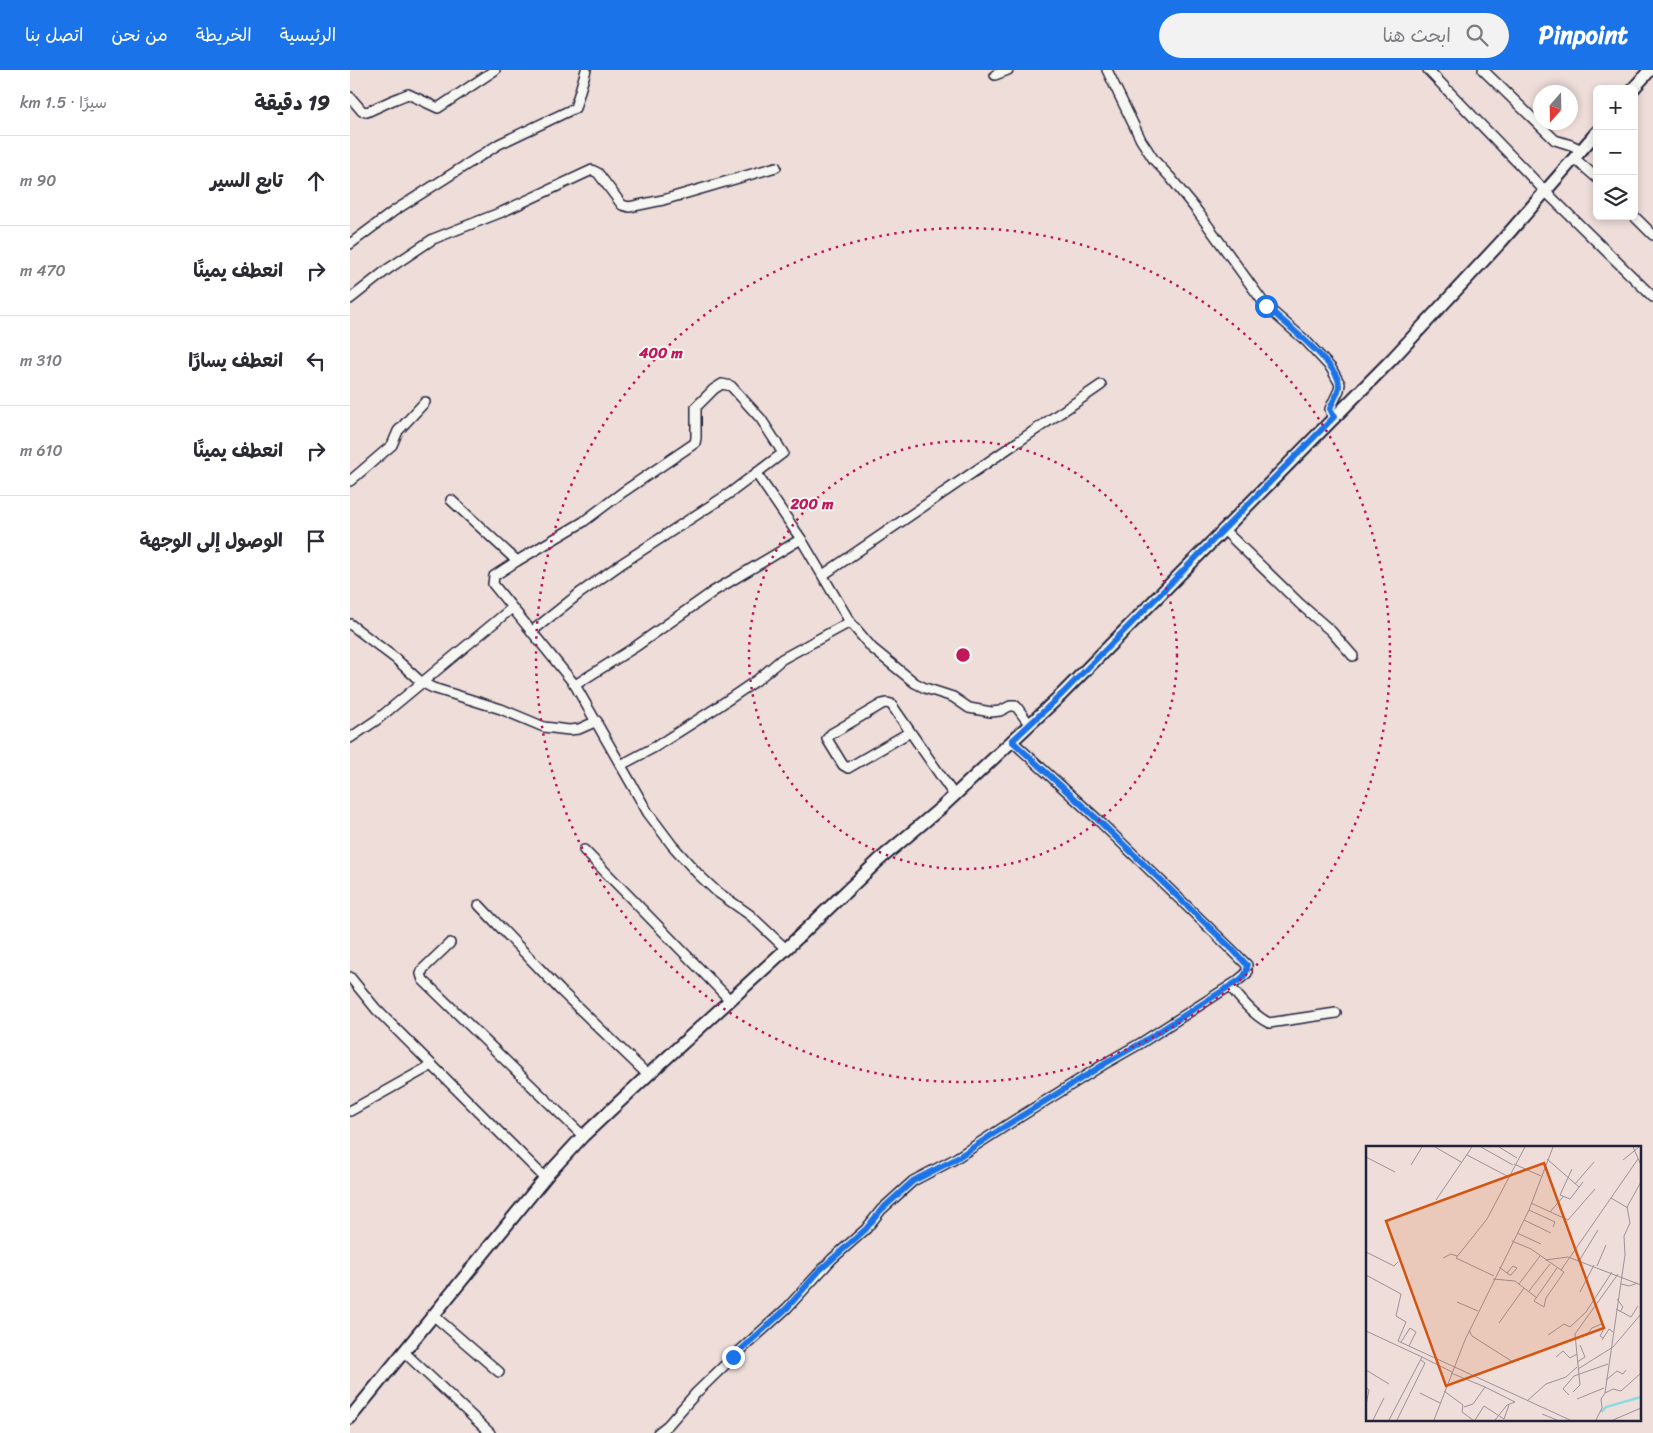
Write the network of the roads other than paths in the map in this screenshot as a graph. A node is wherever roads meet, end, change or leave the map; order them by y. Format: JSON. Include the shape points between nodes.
{"nodes":[{"id":1,"x":495,"y":70,"type":"edge"},
{"id":2,"x":586,"y":70,"type":"edge"},
{"id":3,"x":1008,"y":70,"type":"edge"},
{"id":4,"x":1107,"y":70,"type":"edge"},
{"id":5,"x":1428,"y":70,"type":"edge"},
{"id":6,"x":1483,"y":70,"type":"edge"},
{"id":7,"x":1650,"y":70,"type":"edge"},
{"id":8,"x":995,"y":75,"type":"dead end"},
{"id":9,"x":1637,"y":85,"type":"edge"},
{"id":10,"x":350,"y":97,"type":"edge"},
{"id":11,"x":1593,"y":137,"type":"edge"},
{"id":12,"x":1578,"y":154,"type":"junction"},
{"id":13,"x":776,"y":167,"type":"dead end"},
{"id":14,"x":1595,"y":175,"type":"edge"},
{"id":15,"x":1545,"y":191,"type":"junction"},
{"id":16,"x":1638,"y":220,"type":"edge"},
{"id":17,"x":1653,"y":235,"type":"edge"},
{"id":18,"x":350,"y":244,"type":"edge"},
{"id":19,"x":1653,"y":296,"type":"edge"},
{"id":20,"x":350,"y":299,"type":"edge"},
{"id":21,"x":1101,"y":385,"type":"dead end"},
{"id":22,"x":425,"y":402,"type":"dead end"},
{"id":23,"x":1334,"y":417,"type":"junction"},
{"id":24,"x":756,"y":473,"type":"junction"},
{"id":25,"x":350,"y":481,"type":"edge"},
{"id":26,"x":451,"y":500,"type":"dead end"},
{"id":27,"x":1223,"y":529,"type":"junction"},
{"id":28,"x":801,"y":539,"type":"junction"},
{"id":29,"x":516,"y":561,"type":"junction"},
{"id":30,"x":823,"y":575,"type":"junction"},
{"id":31,"x":512,"y":608,"type":"junction"},
{"id":32,"x":850,"y":622,"type":"junction"},
{"id":33,"x":352,"y":628,"type":"edge"},
{"id":34,"x":530,"y":632,"type":"junction"},
{"id":35,"x":1353,"y":656,"type":"dead end"},
{"id":36,"x":422,"y":682,"type":"junction"},
{"id":37,"x":575,"y":685,"type":"junction"},
{"id":38,"x":597,"y":722,"type":"junction"},
{"id":39,"x":1030,"y":725,"type":"junction"},
{"id":40,"x":910,"y":732,"type":"junction"},
{"id":41,"x":350,"y":738,"type":"edge"},
{"id":42,"x":1012,"y":741,"type":"junction"},
{"id":43,"x":621,"y":765,"type":"junction"},
{"id":44,"x":954,"y":796,"type":"junction"},
{"id":45,"x":584,"y":850,"type":"dead end"},
{"id":46,"x":479,"y":906,"type":"dead end"},
{"id":47,"x":450,"y":943,"type":"dead end"},
{"id":48,"x":786,"y":949,"type":"junction"},
{"id":49,"x":350,"y":977,"type":"edge"},
{"id":50,"x":1230,"y":986,"type":"junction"},
{"id":51,"x":730,"y":1000,"type":"junction"},
{"id":52,"x":1336,"y":1013,"type":"dead end"},
{"id":53,"x":432,"y":1064,"type":"junction"},
{"id":54,"x":648,"y":1075,"type":"junction"},
{"id":55,"x":350,"y":1110,"type":"edge"},
{"id":56,"x":583,"y":1136,"type":"junction"},
{"id":57,"x":545,"y":1178,"type":"junction"},
{"id":58,"x":434,"y":1315,"type":"junction"},
{"id":59,"x":404,"y":1352,"type":"junction"},
{"id":60,"x":499,"y":1372,"type":"dead end"},
{"id":61,"x":350,"y":1418,"type":"edge"},
{"id":62,"x":490,"y":1433,"type":"edge"},
{"id":63,"x":658,"y":1433,"type":"edge"}],
"edges":[{"from":1,"to":10,"type":"street","via":[[438,108],[408,94],[367,112],[362,111]]},
{"from":2,"to":18,"type":"street","via":[[575,108],[499,144],[394,211]]},
{"from":3,"to":8,"type":"street"},
{"from":4,"to":23,"type":"street","via":[[1154,160],[1193,206],[1266,306],[1331,368],[1340,384],[1330,409]]},
{"from":5,"to":15,"type":"street"},
{"from":6,"to":12,"type":"street","via":[[1555,140],[1571,144]]},
{"from":7,"to":9,"type":"street"},
{"from":11,"to":12,"type":"street"},
{"from":12,"to":14,"type":"street"},
{"from":12,"to":15,"type":"street"},
{"from":13,"to":20,"type":"street","via":[[629,207],[622,205],[598,173],[592,170],[502,212],[433,239]]},
{"from":15,"to":19,"type":"street"},
{"from":15,"to":23,"type":"street","via":[[1501,242]]},
{"from":16,"to":17,"type":"street"},
{"from":21,"to":30,"type":"street"},
{"from":22,"to":25,"type":"street","via":[[398,431],[392,445]]},
{"from":23,"to":27,"type":"street"},
{"from":24,"to":28,"type":"street"},
{"from":24,"to":29,"type":"street","via":[[784,453],[761,419],[731,386],[722,384],[696,407],[695,443],[583,522]]},
{"from":24,"to":34,"type":"street","via":[[614,569]]},
{"from":26,"to":29,"type":"street"},
{"from":27,"to":35,"type":"street"},
{"from":27,"to":39,"type":"street"},
{"from":28,"to":30,"type":"street"},
{"from":28,"to":37,"type":"street","via":[[714,592]]},
{"from":29,"to":31,"type":"street","via":[[493,579],[493,584]]},
{"from":30,"to":32,"type":"street"},
{"from":31,"to":34,"type":"street"},
{"from":31,"to":36,"type":"street"},
{"from":32,"to":39,"type":"street","via":[[872,648],[915,682],[976,710],[991,712],[1016,706]]},
{"from":32,"to":43,"type":"street","via":[[782,660],[716,708]]},
{"from":33,"to":36,"type":"street"},
{"from":34,"to":37,"type":"street"},
{"from":36,"to":38,"type":"street","via":[[544,727],[569,730]]},
{"from":36,"to":41,"type":"street"},
{"from":37,"to":38,"type":"street"},
{"from":38,"to":43,"type":"street"},
{"from":39,"to":42,"type":"street"},
{"from":40,"to":40,"type":"street","via":[[886,703],[830,734],[828,739],[848,768]]},
{"from":40,"to":44,"type":"street"},
{"from":42,"to":44,"type":"street"},
{"from":42,"to":50,"type":"street","via":[[1247,965],[1244,976]]},
{"from":43,"to":48,"type":"street","via":[[648,813],[698,874],[750,915]]},
{"from":44,"to":48,"type":"street","via":[[879,860]]},
{"from":45,"to":51,"type":"street"},
{"from":46,"to":54,"type":"street"},
{"from":47,"to":56,"type":"street","via":[[423,969],[423,980]]},
{"from":48,"to":51,"type":"street"},
{"from":49,"to":53,"type":"street","via":[[376,1009]]},
{"from":50,"to":52,"type":"street","via":[[1269,1024]]},
{"from":50,"to":63,"type":"street","via":[[954,1160],[913,1181]]},
{"from":51,"to":54,"type":"street"},
{"from":53,"to":55,"type":"street"},
{"from":53,"to":57,"type":"street"},
{"from":54,"to":56,"type":"street"},
{"from":56,"to":57,"type":"street"},
{"from":57,"to":58,"type":"street"},
{"from":58,"to":59,"type":"street"},
{"from":58,"to":60,"type":"street"},
{"from":59,"to":61,"type":"street"},
{"from":59,"to":62,"type":"street"}]}
